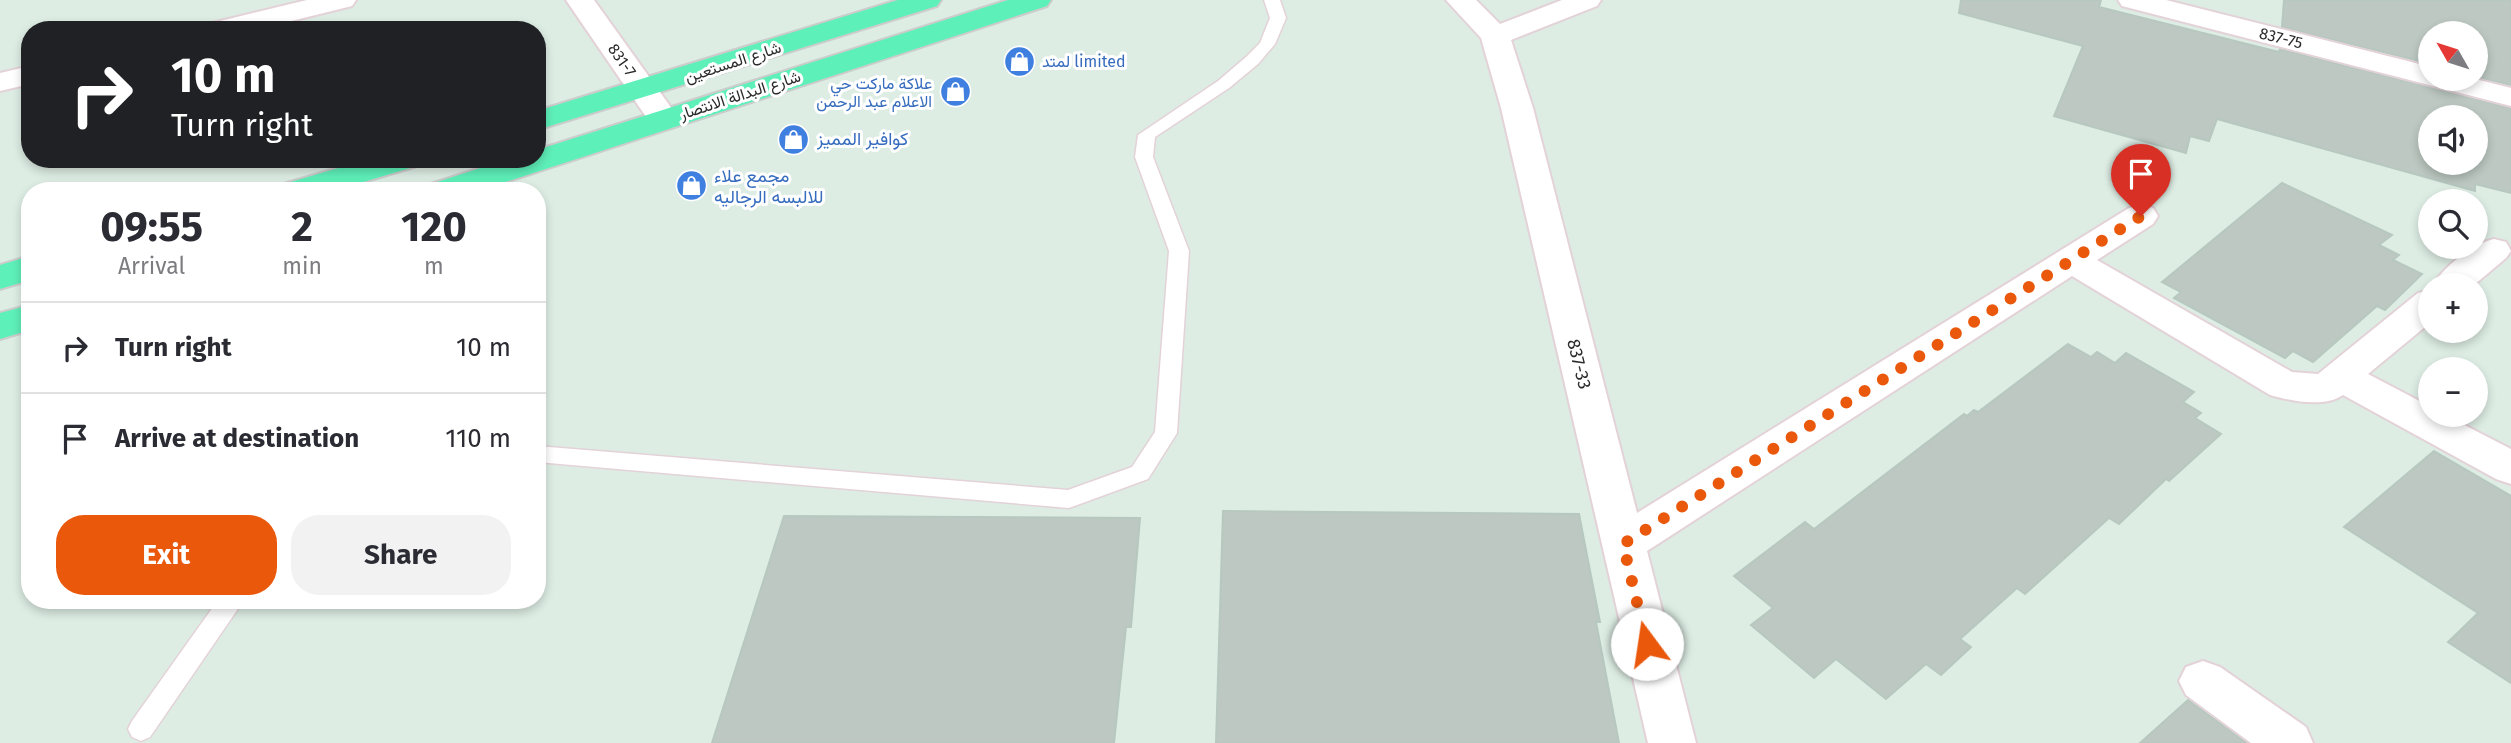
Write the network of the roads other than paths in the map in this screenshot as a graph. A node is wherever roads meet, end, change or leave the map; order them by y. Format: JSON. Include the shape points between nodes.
{"nodes":[{"id":1,"x":342,"y":0,"type":"edge"},
{"id":2,"x":580,"y":0,"type":"edge"},
{"id":3,"x":927,"y":0,"type":"edge"},
{"id":4,"x":1038,"y":0,"type":"edge"},
{"id":5,"x":1272,"y":0,"type":"edge"},
{"id":6,"x":1460,"y":0,"type":"edge"},
{"id":7,"x":1587,"y":0,"type":"edge"},
{"id":8,"x":2132,"y":0,"type":"edge"},
{"id":9,"x":255,"y":21,"type":"edge"},
{"id":10,"x":1495,"y":36,"type":"junction"},
{"id":11,"x":2418,"y":73,"type":"edge"},
{"id":12,"x":21,"y":77,"type":"edge"},
{"id":13,"x":0,"y":82,"type":"edge"},
{"id":14,"x":642,"y":90,"type":"junction"},
{"id":15,"x":2487,"y":91,"type":"edge"},
{"id":16,"x":2511,"y":97,"type":"edge"},
{"id":17,"x":546,"y":118,"type":"edge"},
{"id":18,"x":664,"y":120,"type":"junction"},
{"id":19,"x":546,"y":158,"type":"edge"},
{"id":20,"x":374,"y":168,"type":"edge"},
{"id":21,"x":515,"y":168,"type":"edge"},
{"id":22,"x":327,"y":182,"type":"edge"},
{"id":23,"x":471,"y":182,"type":"edge"},
{"id":24,"x":2141,"y":216,"type":"dead end"},
{"id":25,"x":2494,"y":250,"type":"dead end"},
{"id":26,"x":2073,"y":261,"type":"junction"},
{"id":27,"x":21,"y":271,"type":"edge"},
{"id":28,"x":2466,"y":273,"type":"edge"},
{"id":29,"x":0,"y":277,"type":"edge"},
{"id":30,"x":2418,"y":313,"type":"edge"},
{"id":31,"x":21,"y":320,"type":"edge"},
{"id":32,"x":0,"y":326,"type":"edge"},
{"id":33,"x":2341,"y":377,"type":"junction"},
{"id":34,"x":546,"y":455,"type":"edge"},
{"id":35,"x":2511,"y":468,"type":"edge"},
{"id":36,"x":1623,"y":544,"type":"junction"},
{"id":37,"x":226,"y":609,"type":"edge"},
{"id":38,"x":2203,"y":681,"type":"dead end"},
{"id":39,"x":141,"y":729,"type":"dead end"},
{"id":40,"x":1672,"y":743,"type":"edge"},
{"id":41,"x":2289,"y":743,"type":"edge"}],
"edges":[{"from":1,"to":9,"type":"street"},
{"from":2,"to":14,"type":"street","name":"831-7"},
{"from":3,"to":14,"type":"main road","name":"شارع المستعين"},
{"from":4,"to":18,"type":"main road","name":"شارع البدالة الانتصار"},
{"from":5,"to":34,"type":"lane","via":[[1279,18],[1267,46],[1226,84],[1147,135],[1144,157],[1179,251],[1166,433],[1140,472],[1069,499]]},
{"from":6,"to":10,"type":"street","name":"837-33"},
{"from":7,"to":10,"type":"street"},
{"from":8,"to":11,"type":"street","name":"837-75"},
{"from":10,"to":36,"type":"street","name":"837-33","via":[[1517,108]]},
{"from":12,"to":13,"type":"street"},
{"from":14,"to":17,"type":"main road","name":"شارع المستعين"},
{"from":14,"to":18,"type":"street","name":"831-7"},
{"from":15,"to":16,"type":"street"},
{"from":18,"to":19,"type":"main road","name":"شارع البدالة الانتصار"},
{"from":20,"to":22,"type":"main road"},
{"from":21,"to":23,"type":"main road","name":"شارع البدالة الانتصار"},
{"from":24,"to":26,"type":"street"},
{"from":25,"to":28,"type":"street"},
{"from":26,"to":33,"type":"street","via":[[2284,385],[2326,388]]},
{"from":26,"to":36,"type":"street"},
{"from":27,"to":29,"type":"main road"},
{"from":30,"to":33,"type":"street"},
{"from":31,"to":32,"type":"main road"},
{"from":33,"to":35,"type":"street"},
{"from":36,"to":40,"type":"street","name":"837-33"},
{"from":37,"to":39,"type":"lane"},
{"from":38,"to":41,"type":"street"}]}
